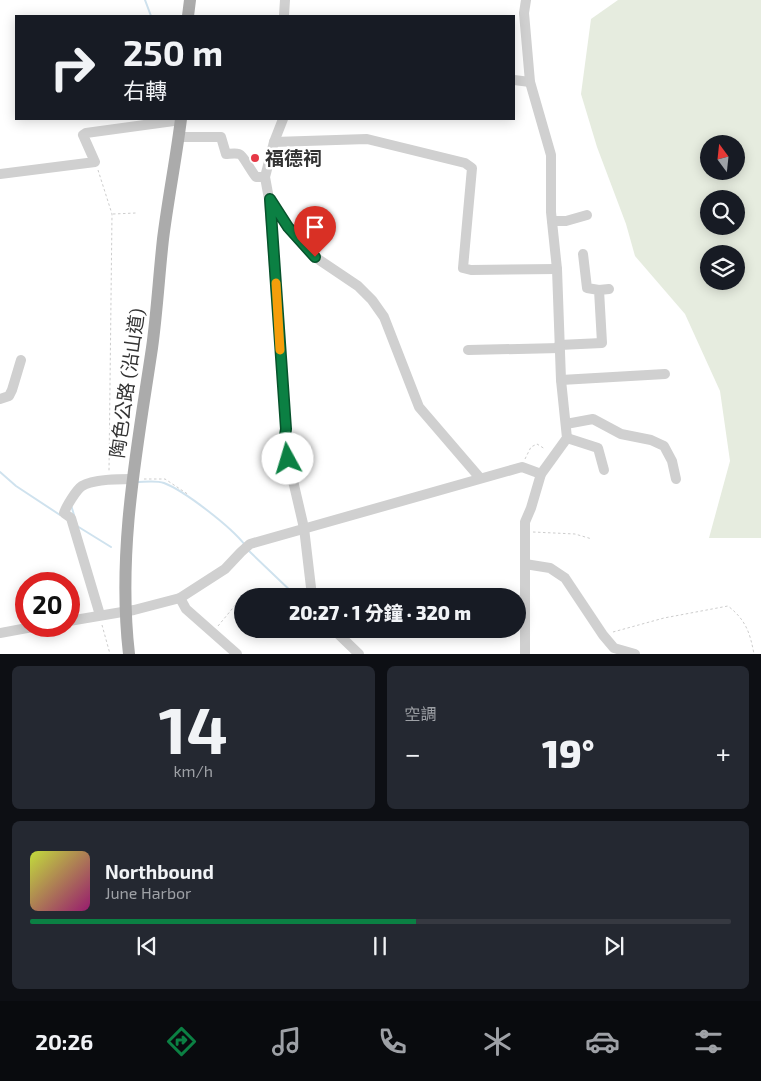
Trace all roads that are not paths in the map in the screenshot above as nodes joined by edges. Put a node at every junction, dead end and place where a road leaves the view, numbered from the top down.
1 (190, 0) edge
2 (284, 0) edge
3 (526, 0) edge
4 (188, 15) edge
5 (284, 15) edge
6 (515, 80) edge
7 (530, 82) junction
8 (174, 120) edge
9 (181, 120) edge
10 (283, 120) edge
11 (178, 137) junction
12 (274, 142) junction
13 (0, 174) edge
14 (265, 177) junction
15 (270, 199) junction
16 (587, 215) dead end
17 (552, 221) junction
18 (583, 254) dead end
19 (557, 269) junction
20 (560, 347) junction
21 (468, 350) dead end
22 (21, 360) dead end
23 (665, 374) dead end
24 (561, 380) junction
25 (0, 399) edge
26 (566, 424) junction
27 (567, 438) junction
28 (604, 470) dead end
29 (541, 474) junction
30 (480, 478) junction
31 (676, 479) dead end
32 (132, 485) junction
33 (304, 528) junction
34 (525, 564) junction
35 (311, 588) edge
36 (180, 598) junction
37 (125, 612) junction
38 (100, 615) junction
39 (80, 619) edge
40 (15, 630) edge
41 (0, 632) edge
42 (342, 638) edge
43 (129, 654) edge
44 (237, 654) edge
45 (359, 654) edge
46 (524, 654) edge
47 (635, 654) edge

1 - 4 main road
2 - 5 street
3 - 7 street
6 - 7 street
7 - 17 street
8 - 13 street
9 - 11 main road, 陶色公路 (沿山道)
10 - 12 street
11 - 14 street
11 - 32 main road, 陶色公路 (沿山道)
12 - 14 street
12 - 19 street
14 - 15 street
15 - 30 street
15 - 33 street
16 - 17 street
17 - 19 street
18 - 20 street
19 - 20 street
20 - 21 street
20 - 24 street
22 - 25 street
23 - 24 street
24 - 26 street
26 - 27 street
26 - 31 street
27 - 28 street
27 - 29 street
29 - 30 street
29 - 34 street
30 - 33 street
32 - 37 main road, 陶色公路 (沿山道)
32 - 38 street
33 - 35 street
33 - 36 street
34 - 46 street
34 - 47 street
36 - 37 street
36 - 44 street
37 - 38 street
37 - 43 main road, 陶色公路 (沿山道)
38 - 39 street
40 - 41 street
42 - 45 street

